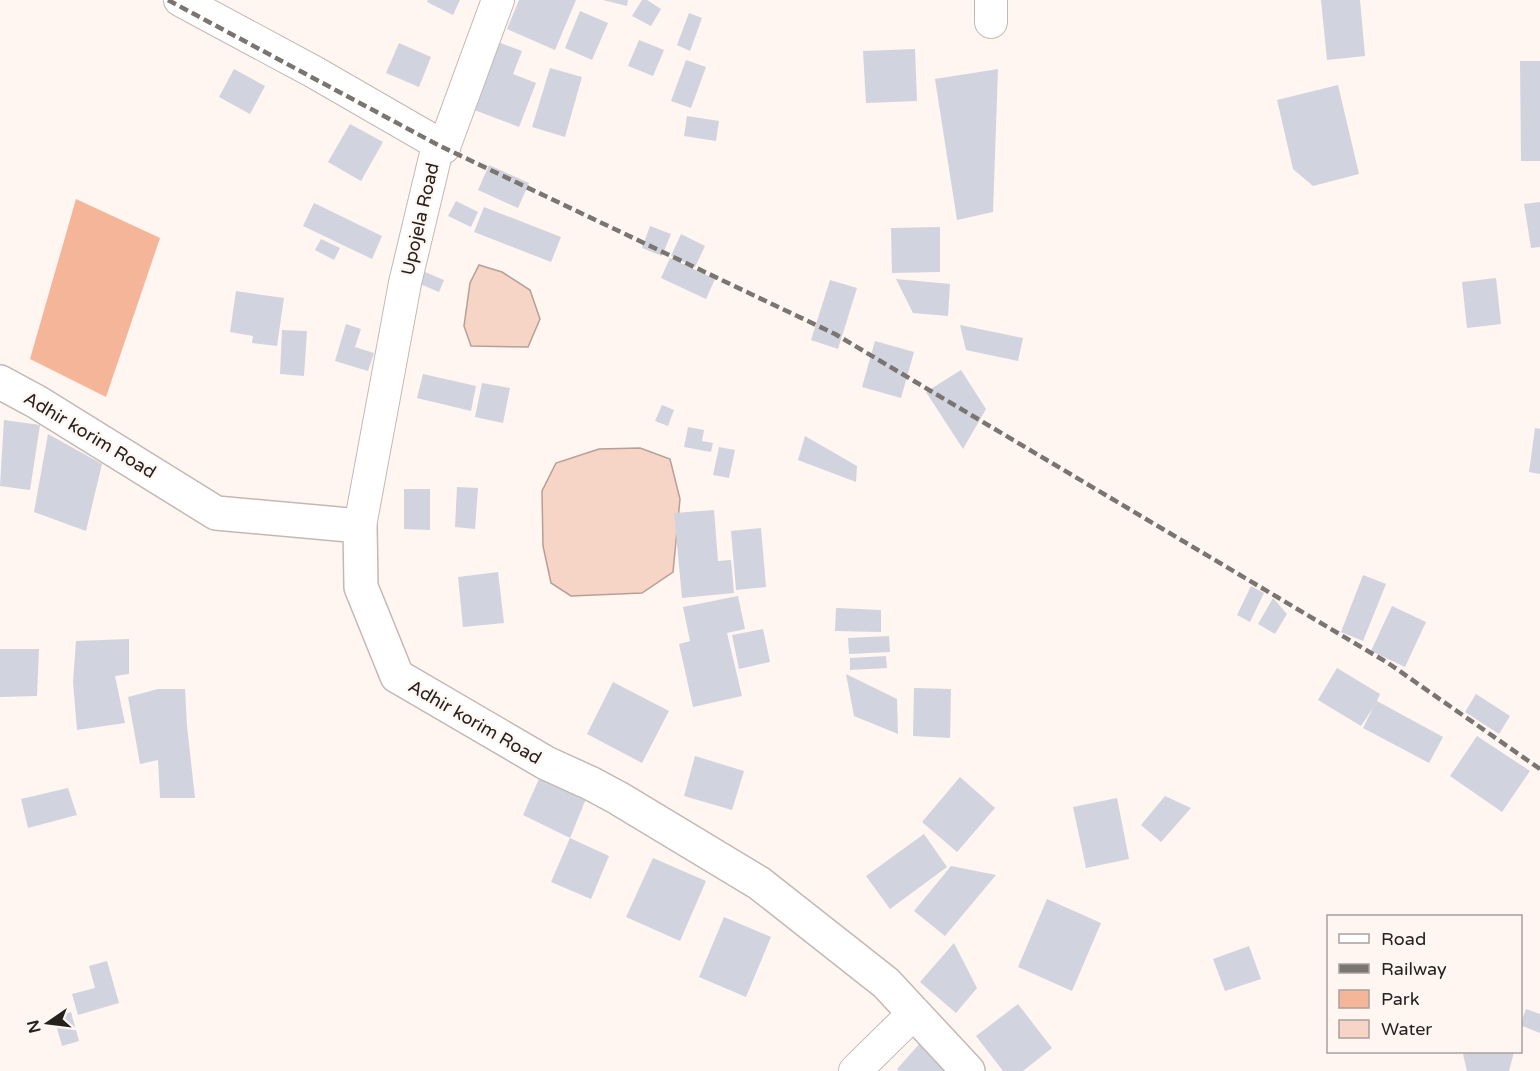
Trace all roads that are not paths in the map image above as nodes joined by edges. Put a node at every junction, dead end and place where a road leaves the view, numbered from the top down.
1 (180, 0) edge
2 (498, 0) edge
3 (444, 147) junction
4 (0, 382) edge
5 (360, 526) junction
6 (914, 1013) junction
7 (855, 1071) edge
8 (968, 1071) edge

1 - 3 street, Upojela Road
2 - 3 street
3 - 5 street, Upojela Road
4 - 5 main road, Adhir korim Road
5 - 6 main road, Adhir korim Road
6 - 7 street
6 - 8 main road, Adhir korim Road

